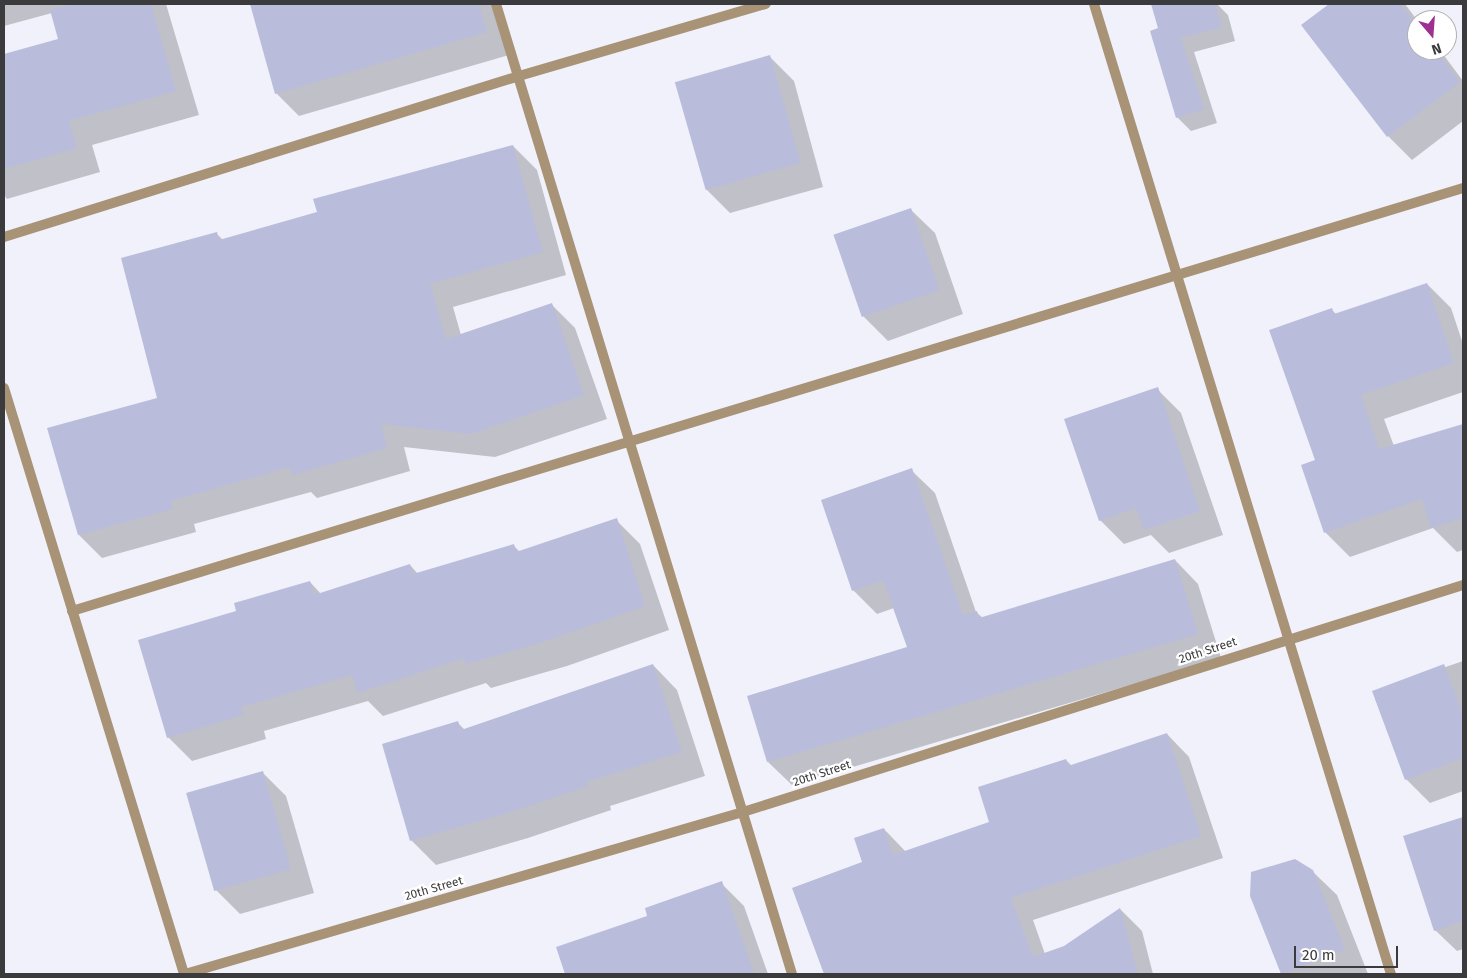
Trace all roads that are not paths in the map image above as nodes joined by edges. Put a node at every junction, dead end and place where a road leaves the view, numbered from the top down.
1 (496, 4) edge
2 (766, 4) edge
3 (1094, 4) edge
4 (519, 76) junction
5 (1463, 188) edge
6 (4, 237) edge
7 (1178, 275) junction
8 (4, 388) edge
9 (630, 441) junction
10 (1463, 585) edge
11 (72, 611) junction
12 (1288, 638) junction
13 (742, 812) junction
14 (184, 974) edge
15 (792, 974) edge
16 (1391, 974) edge

1 - 4 street
2 - 4 street
3 - 7 street
4 - 6 street
4 - 9 street
5 - 7 street
7 - 9 street
7 - 12 street
8 - 11 street
9 - 11 street
9 - 13 street
10 - 12 street, 20th Street
11 - 14 street
12 - 13 street, 20th Street
12 - 16 street
13 - 14 street, 20th Street
13 - 15 street

